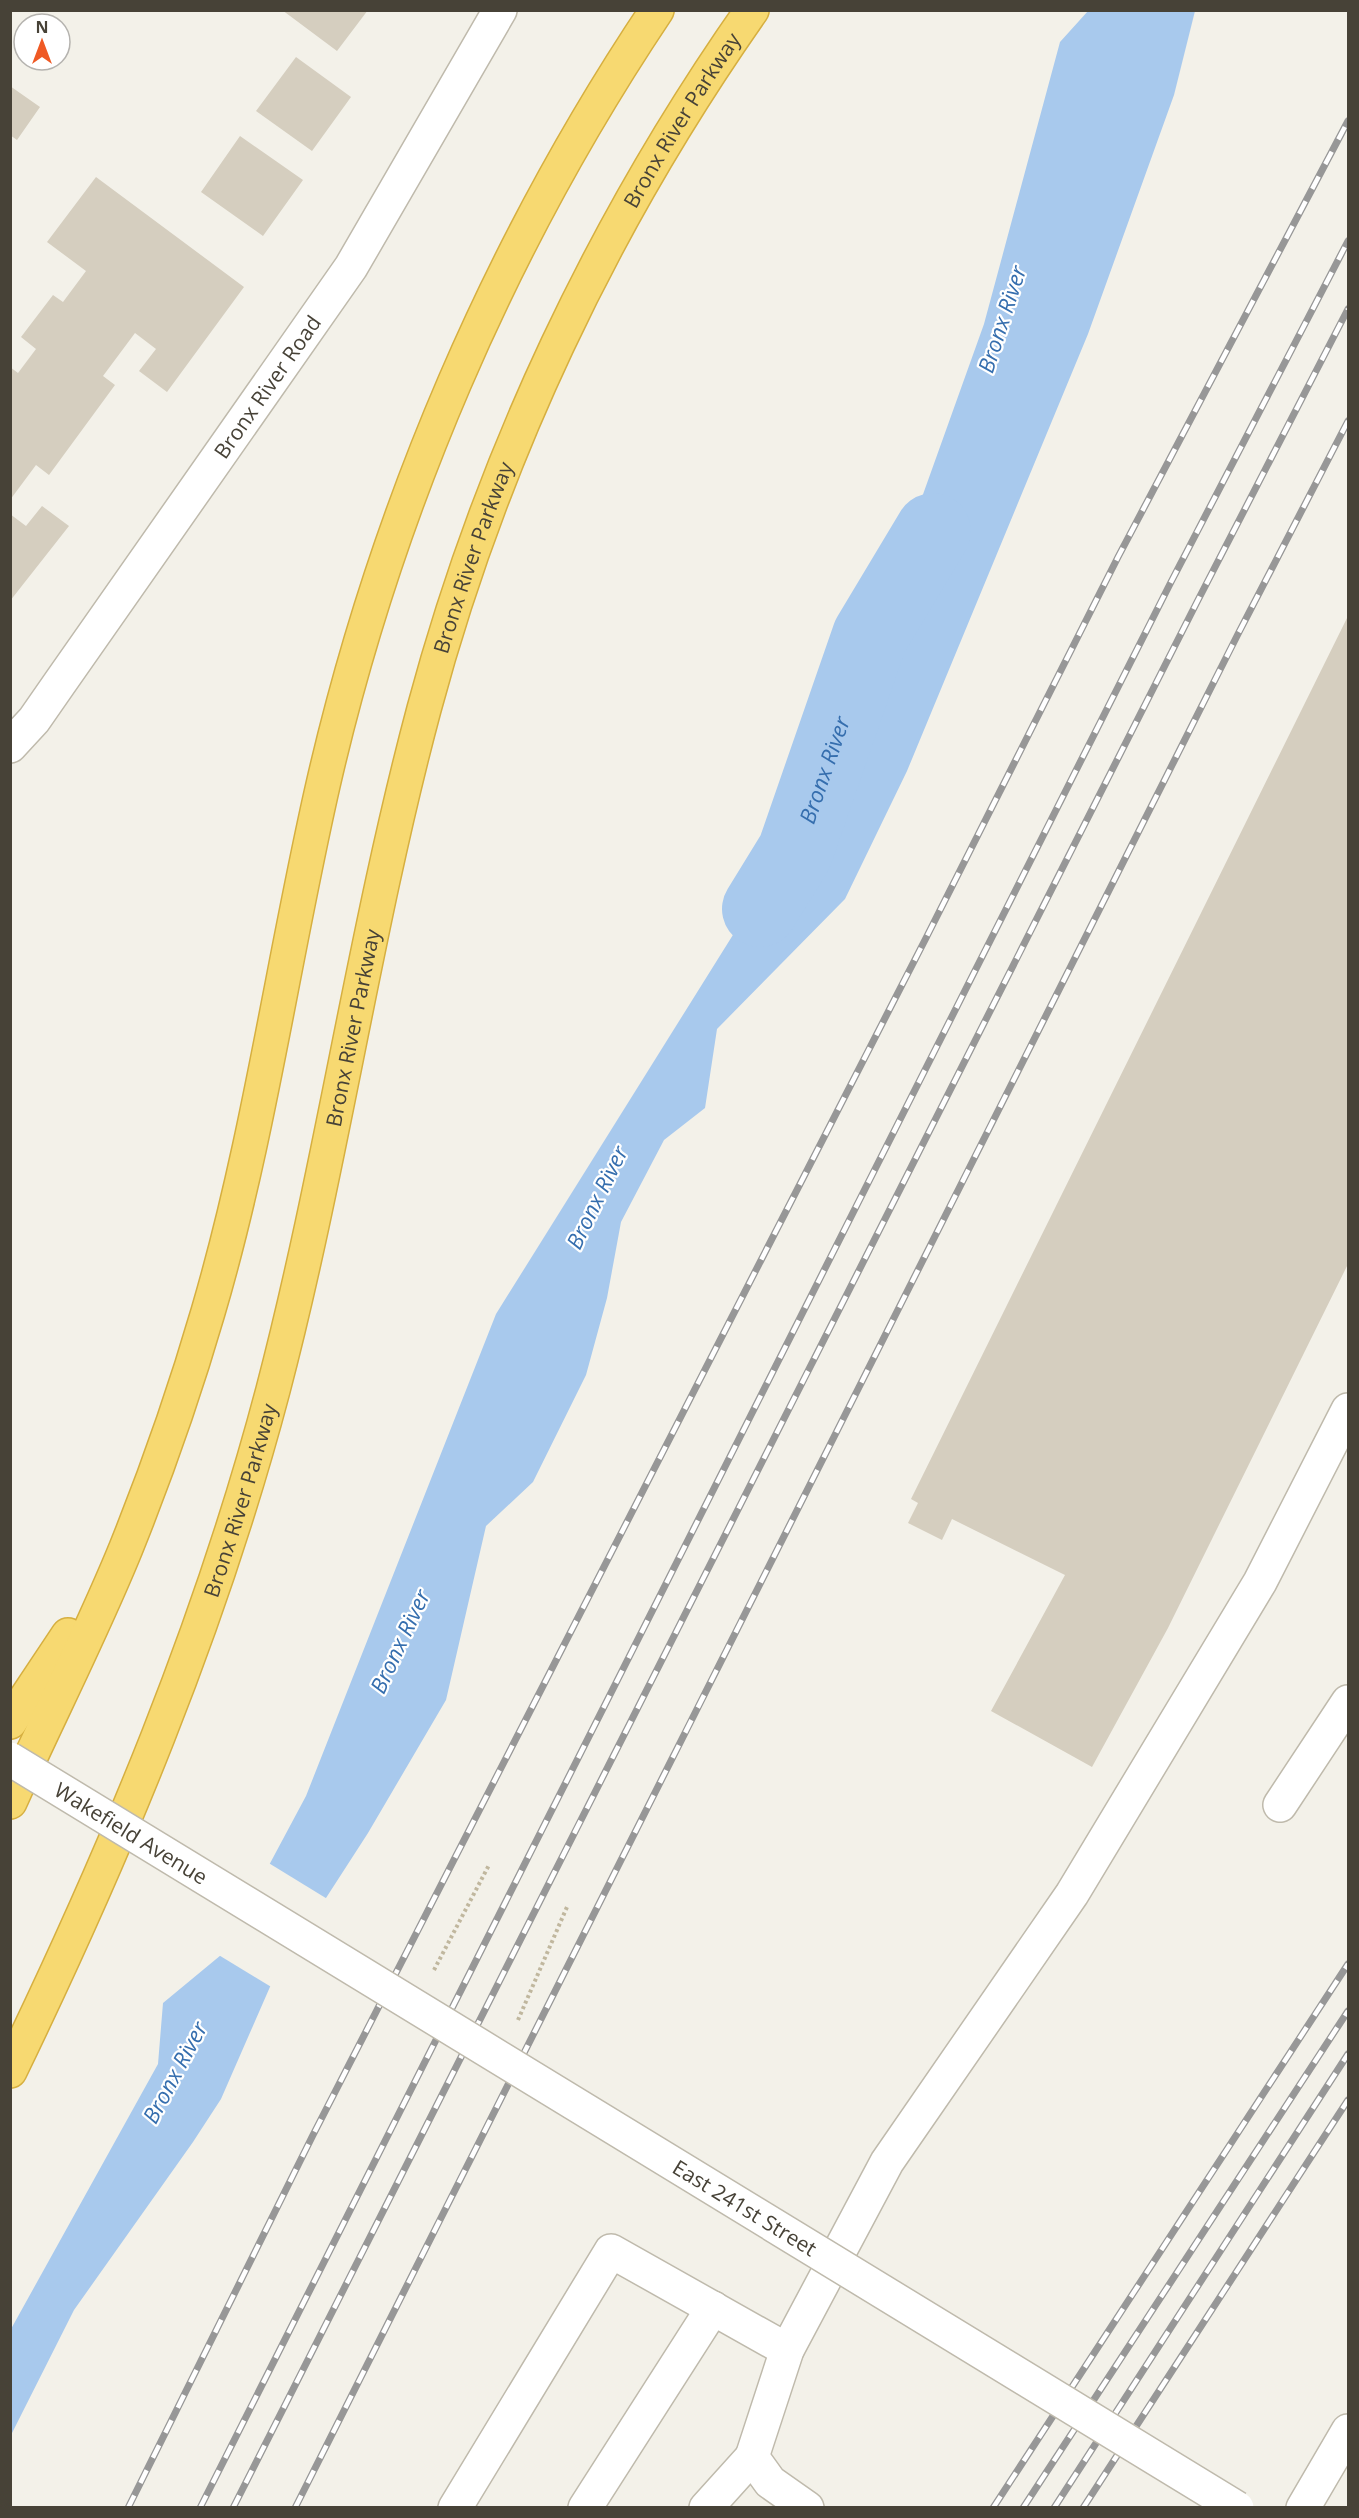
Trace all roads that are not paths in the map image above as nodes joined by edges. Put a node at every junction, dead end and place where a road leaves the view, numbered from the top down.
1 (500, 10) edge
2 (657, 10) edge
3 (752, 10) edge
4 (22, 713) edge
5 (10, 746) edge
6 (1348, 1410) edge
7 (126, 1548) junction
8 (1348, 1702) edge
9 (10, 1722) edge
10 (10, 1759) edge
11 (10, 1802) edge
12 (1280, 1805) dead end
13 (254, 1908) joint
14 (10, 2071) edge
15 (713, 2308) junction
16 (787, 2350) junction
17 (1348, 2431) edge
18 (752, 2457) junction
19 (1339, 2468) edge
20 (455, 2508) edge
21 (585, 2508) edge
22 (706, 2508) edge
23 (807, 2508) edge
24 (1237, 2508) edge
25 (1303, 2508) edge

1 - 4 street, Bronx River Road
2 - 7 highway
3 - 14 highway, Bronx River Parkway
4 - 5 street, Bronx River Road
6 - 16 street
7 - 9 highway
7 - 11 highway
8 - 12 street
10 - 13 street, Wakefield Avenue, bridge
13 - 24 street, East 241st Street, bridge
15 - 16 street
15 - 20 street
15 - 21 street
16 - 18 street
17 - 19 street
18 - 22 street
18 - 23 street
19 - 25 street

